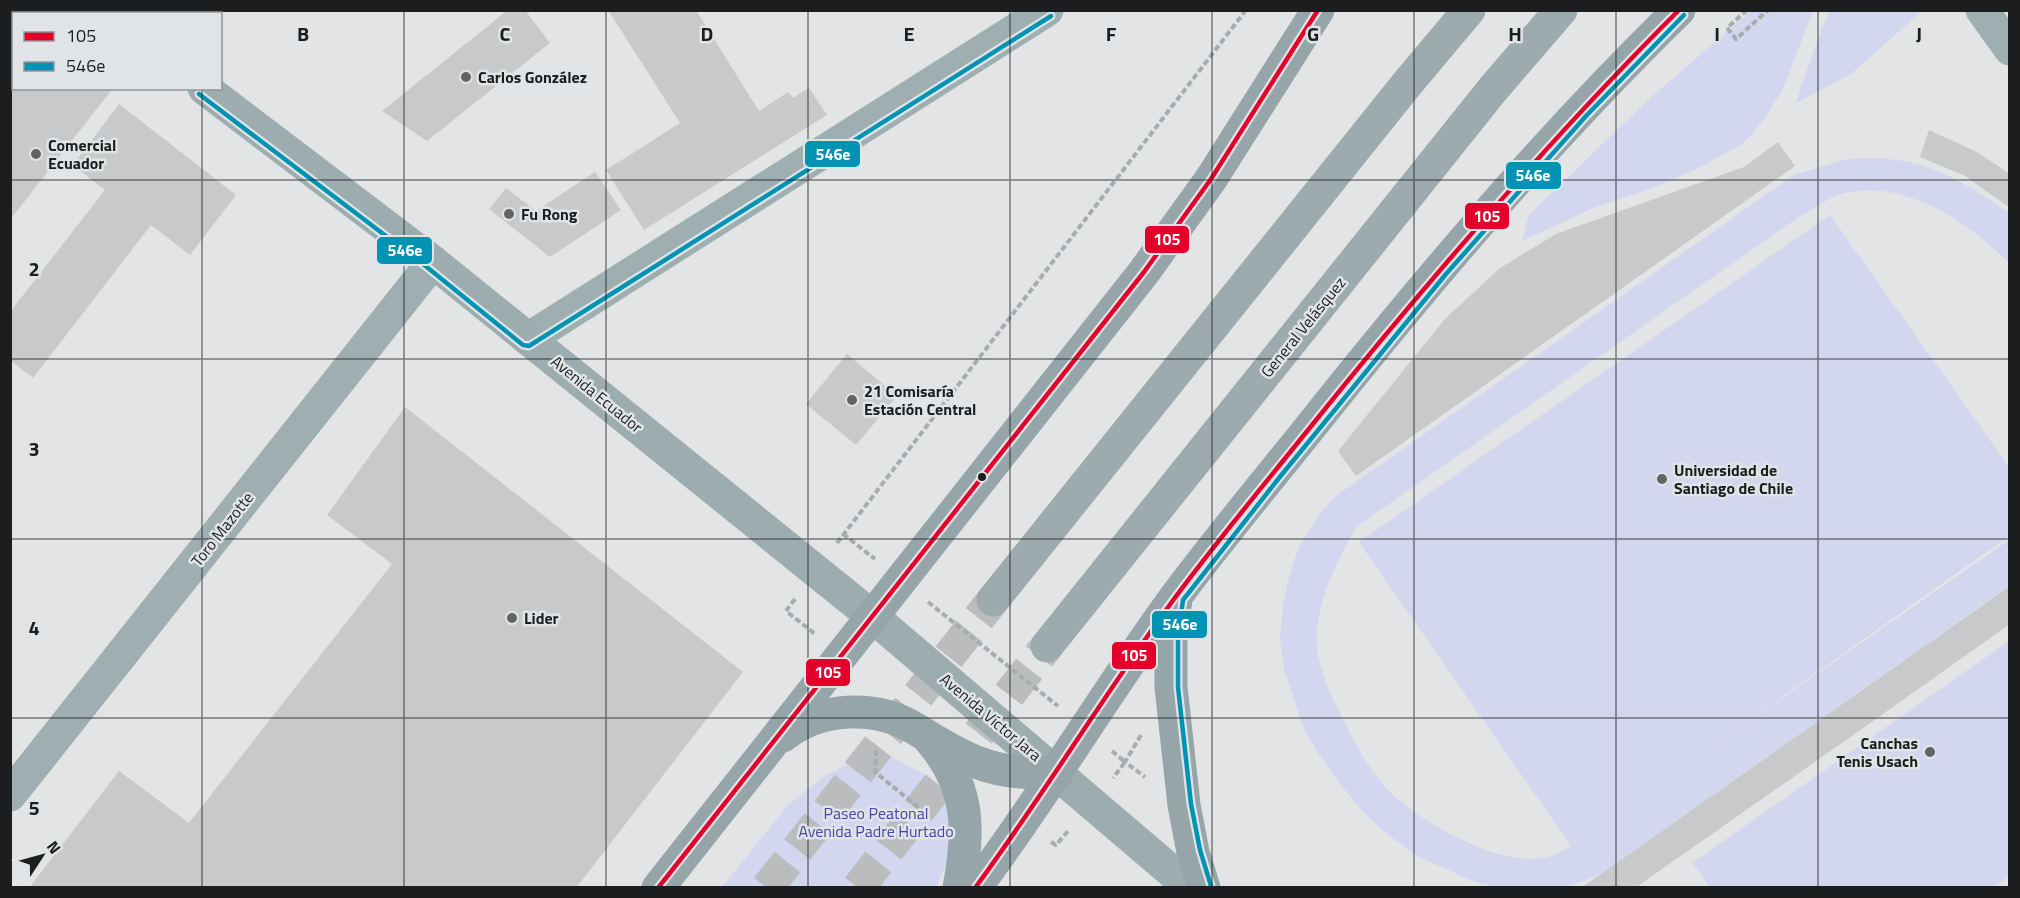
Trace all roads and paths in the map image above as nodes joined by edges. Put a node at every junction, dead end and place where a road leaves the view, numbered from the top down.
1 (1047, 10) edge
2 (1246, 10) edge
3 (1318, 10) edge
4 (1468, 10) edge
5 (1561, 10) edge
6 (1679, 10) edge
7 (1747, 10) edge
8 (1768, 10) edge
9 (1982, 10) edge
10 (2010, 50) edge
11 (207, 90) edge
12 (433, 262) junction
13 (528, 339) junction
14 (843, 534) dead end
15 (1176, 597) junction
16 (993, 600) tunnel mouth
17 (873, 617) junction
18 (1047, 646) tunnel mouth
19 (928, 738) junction
20 (770, 746) junction
21 (1057, 773) junction
22 (10, 795) edge
23 (658, 888) edge
24 (959, 888) edge
25 (975, 888) edge
26 (1191, 888) edge
27 (1204, 888) edge

1 - 13 street
2 - 14 path
3 - 17 main road
4 - 16 highway
5 - 18 highway, General Velásquez
6 - 15 main road
7 - 8 path
9 - 10 street
11 - 12 main road, Avenida Ecuador
12 - 13 main road, Avenida Ecuador
12 - 22 street, Toro Mazotte
13 - 17 main road, Avenida Ecuador
15 - 21 main road
15 - 27 main road
17 - 20 main road
17 - 21 main road, Avenida Víctor Jara
19 - 20 main road
19 - 21 main road
19 - 24 main road
20 - 23 main road
21 - 25 main road
21 - 26 main road, Avenida Víctor Jara

